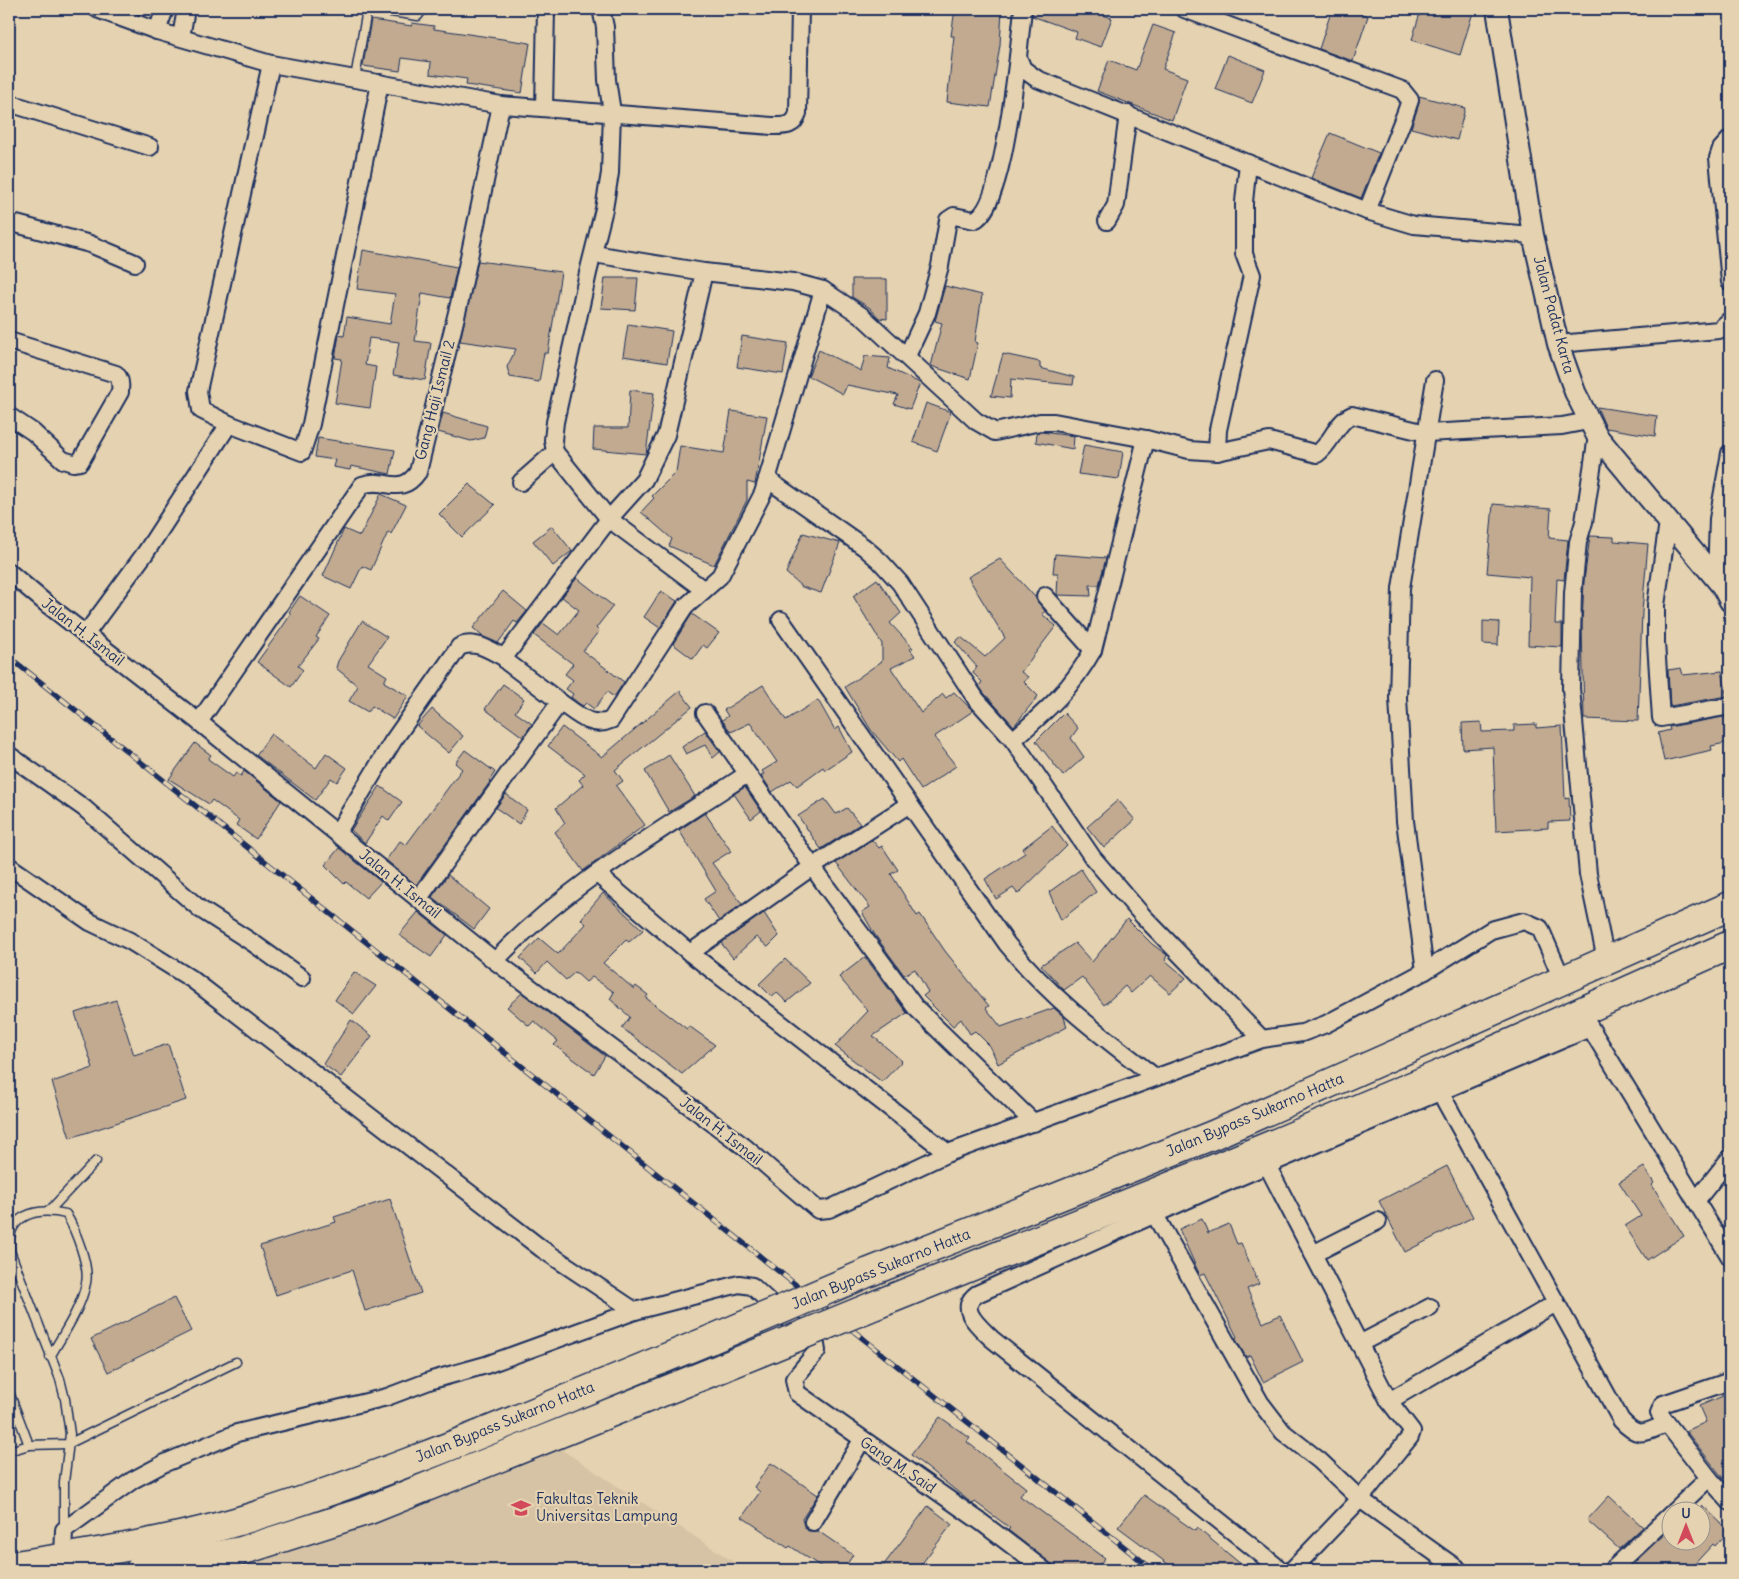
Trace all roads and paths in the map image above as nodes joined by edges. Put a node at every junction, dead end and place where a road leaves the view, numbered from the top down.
1 (96, 9) edge
2 (165, 9) edge
3 (186, 9) edge
4 (423, 9) edge
5 (546, 9) edge
6 (601, 9) edge
7 (800, 9) edge
8 (1023, 9) edge
9 (1184, 9) edge
10 (1497, 9) edge
11 (157, 31) junction
12 (181, 37) junction
13 (1018, 57) junction
14 (271, 64) junction
15 (355, 78) junction
16 (380, 83) junction
17 (9, 103) edge
18 (501, 105) junction
19 (544, 108) junction
20 (612, 112) junction
21 (1128, 114) junction
22 (1730, 139) edge
23 (150, 147) dead end
24 (1248, 163) junction
25 (1367, 211) junction
26 (1107, 221) dead end
27 (9, 222) edge
28 (1533, 235) junction
29 (594, 254) junction
30 (135, 263) dead end
31 (704, 272) junction
32 (1730, 282) edge
33 (823, 290) junction
34 (1730, 320) edge
35 (9, 341) edge
36 (1558, 344) junction
37 (907, 356) junction
38 (1436, 380) dead end
39 (9, 416) edge
40 (229, 424) junction
41 (1593, 428) junction
42 (1426, 433) junction
43 (1146, 439) junction
44 (555, 452) junction
45 (1217, 452) junction
46 (1730, 453) edge
47 (767, 479) junction
48 (521, 482) dead end
49 (614, 515) junction
50 (1724, 520) edge
51 (1668, 522) junction
52 (9, 572) edge
53 (1716, 579) junction
54 (704, 590) junction
55 (1045, 596) dead end
56 (1730, 601) edge
57 (781, 620) dead end
58 (85, 635) junction
59 (1093, 650) junction
60 (506, 658) junction
61 (560, 702) junction
62 (1730, 706) edge
63 (705, 713) dead end
64 (198, 722) junction
65 (1013, 740) junction
66 (9, 755) edge
67 (747, 774) junction
68 (908, 806) junction
69 (337, 833) junction
70 (9, 866) edge
71 (812, 867) junction
72 (597, 874) junction
73 (419, 898) junction
74 (1730, 906) edge
75 (1730, 944) edge
76 (690, 953) junction
77 (1606, 960) junction
78 (496, 961) junction
79 (1425, 971) junction
80 (302, 978) dead end
81 (1562, 979) junction
82 (1586, 1019) junction
83 (1262, 1040) junction
84 (1155, 1077) junction
85 (1440, 1092) junction
86 (1034, 1123) junction
87 (948, 1153) junction
88 (1730, 1158) edge
89 (96, 1161) dead end
90 (1267, 1165) junction
91 (1696, 1201) junction
92 (50, 1210) junction
93 (1155, 1215) junction
94 (1378, 1221) dead end
95 (1313, 1254) junction
96 (1730, 1257) edge
97 (1556, 1303) junction
98 (1430, 1307) dead end
99 (635, 1311) junction
100 (1359, 1344) junction
101 (50, 1357) junction
102 (236, 1362) dead end
103 (1730, 1381) edge
104 (9, 1392) edge
105 (1389, 1401) junction
106 (1666, 1424) junction
107 (862, 1440) junction
108 (68, 1444) junction
109 (29, 1445) junction
110 (9, 1451) edge
111 (1709, 1478) junction
112 (1360, 1499) junction
113 (1683, 1502) edge
114 (1730, 1502) edge
115 (813, 1522) dead end
116 (1662, 1522) edge
117 (64, 1530) junction
118 (64, 1558) junction
119 (9, 1566) edge
120 (140, 1570) edge
121 (1044, 1570) edge
122 (1281, 1570) edge
123 (1292, 1570) edge
124 (1459, 1570) edge
125 (1612, 1570) edge

1 - 11 street
2 - 11 street
3 - 12 street
4 - 15 lane
5 - 19 street
6 - 20 street
7 - 20 street
8 - 13 street
9 - 25 street
10 - 28 street, Jalan Padat Karta
11 - 12 street
12 - 14 street
13 - 21 street
13 - 37 street
14 - 15 street
14 - 40 street
15 - 16 street
16 - 18 street
16 - 40 street
17 - 23 street
18 - 19 street
18 - 64 street, Gang Haji Ismail 2
19 - 20 street
20 - 29 street
21 - 24 street
21 - 26 street
22 - 32 street
24 - 25 street
24 - 45 street
25 - 28 street
27 - 30 street
28 - 36 street, Jalan Padat Karta
29 - 31 street
29 - 44 street
31 - 33 street
31 - 49 street
33 - 37 street
33 - 47 street
34 - 36 street
35 - 39 street
36 - 41 street, Jalan Padat Karta
37 - 43 street
38 - 42 street
40 - 58 street
41 - 42 street
41 - 51 street, Jalan Padat Karta
41 - 77 street
42 - 45 street
42 - 79 street
43 - 45 street
43 - 59 street
44 - 48 street
44 - 49 street
46 - 50 street
47 - 54 street
47 - 65 street
49 - 54 street
49 - 60 street
50 - 53 street
51 - 53 street, Jalan Padat Karta
51 - 62 street
52 - 58 street, Jalan H. Ismail
53 - 56 street, Jalan Padat Karta
54 - 61 street
55 - 59 street
57 - 68 street
58 - 64 street, Jalan H. Ismail
59 - 65 street
60 - 61 street
60 - 69 street
61 - 73 street
63 - 67 street
64 - 69 street, Jalan H. Ismail
65 - 83 street
66 - 80 street
67 - 71 street
67 - 72 street
68 - 71 street
68 - 84 street
69 - 73 street, Jalan H. Ismail
70 - 99 street
71 - 76 street
71 - 86 street
72 - 76 street
72 - 78 street
73 - 78 street, Jalan H. Ismail
74 - 77 highway, Jalan Bypass Sukarno Hatta
75 - 82 highway, Jalan Bypass Sukarno Hatta
76 - 87 street
77 - 81 highway, Jalan Bypass Sukarno Hatta
78 - 87 street, Jalan H. Ismail
79 - 81 street, Jalan H. Ismail
79 - 83 street, Jalan H. Ismail
81 - 118 highway, Jalan Bypass Sukarno Hatta, bridge
82 - 85 street
82 - 91 street
82 - 120 highway, Jalan Bypass Sukarno Hatta, bridge
83 - 84 street, Jalan H. Ismail
84 - 86 street, Jalan H. Ismail
85 - 90 street
85 - 97 street
86 - 87 street, Jalan H. Ismail
88 - 91 street
89 - 92 lane
90 - 93 street
90 - 95 street
91 - 96 street
92 - 101 lane
92 - 101 lane
93 - 112 street
93 - 122 street
94 - 95 street
95 - 100 street
97 - 105 street
97 - 106 street
98 - 100 street
99 - 107 street, Gang M. Said
99 - 117 street
100 - 105 street
101 - 108 lane
102 - 108 lane
103 - 106 street
104 - 109 lane
105 - 112 street
106 - 111 street
107 - 115 street
107 - 121 street, Gang M. Said
108 - 109 lane
108 - 117 lane
109 - 110 lane
111 - 113 street
111 - 114 street
112 - 123 street
112 - 124 street
116 - 125 street
117 - 118 street
118 - 119 highway, Jalan Bypass Sukarno Hatta

